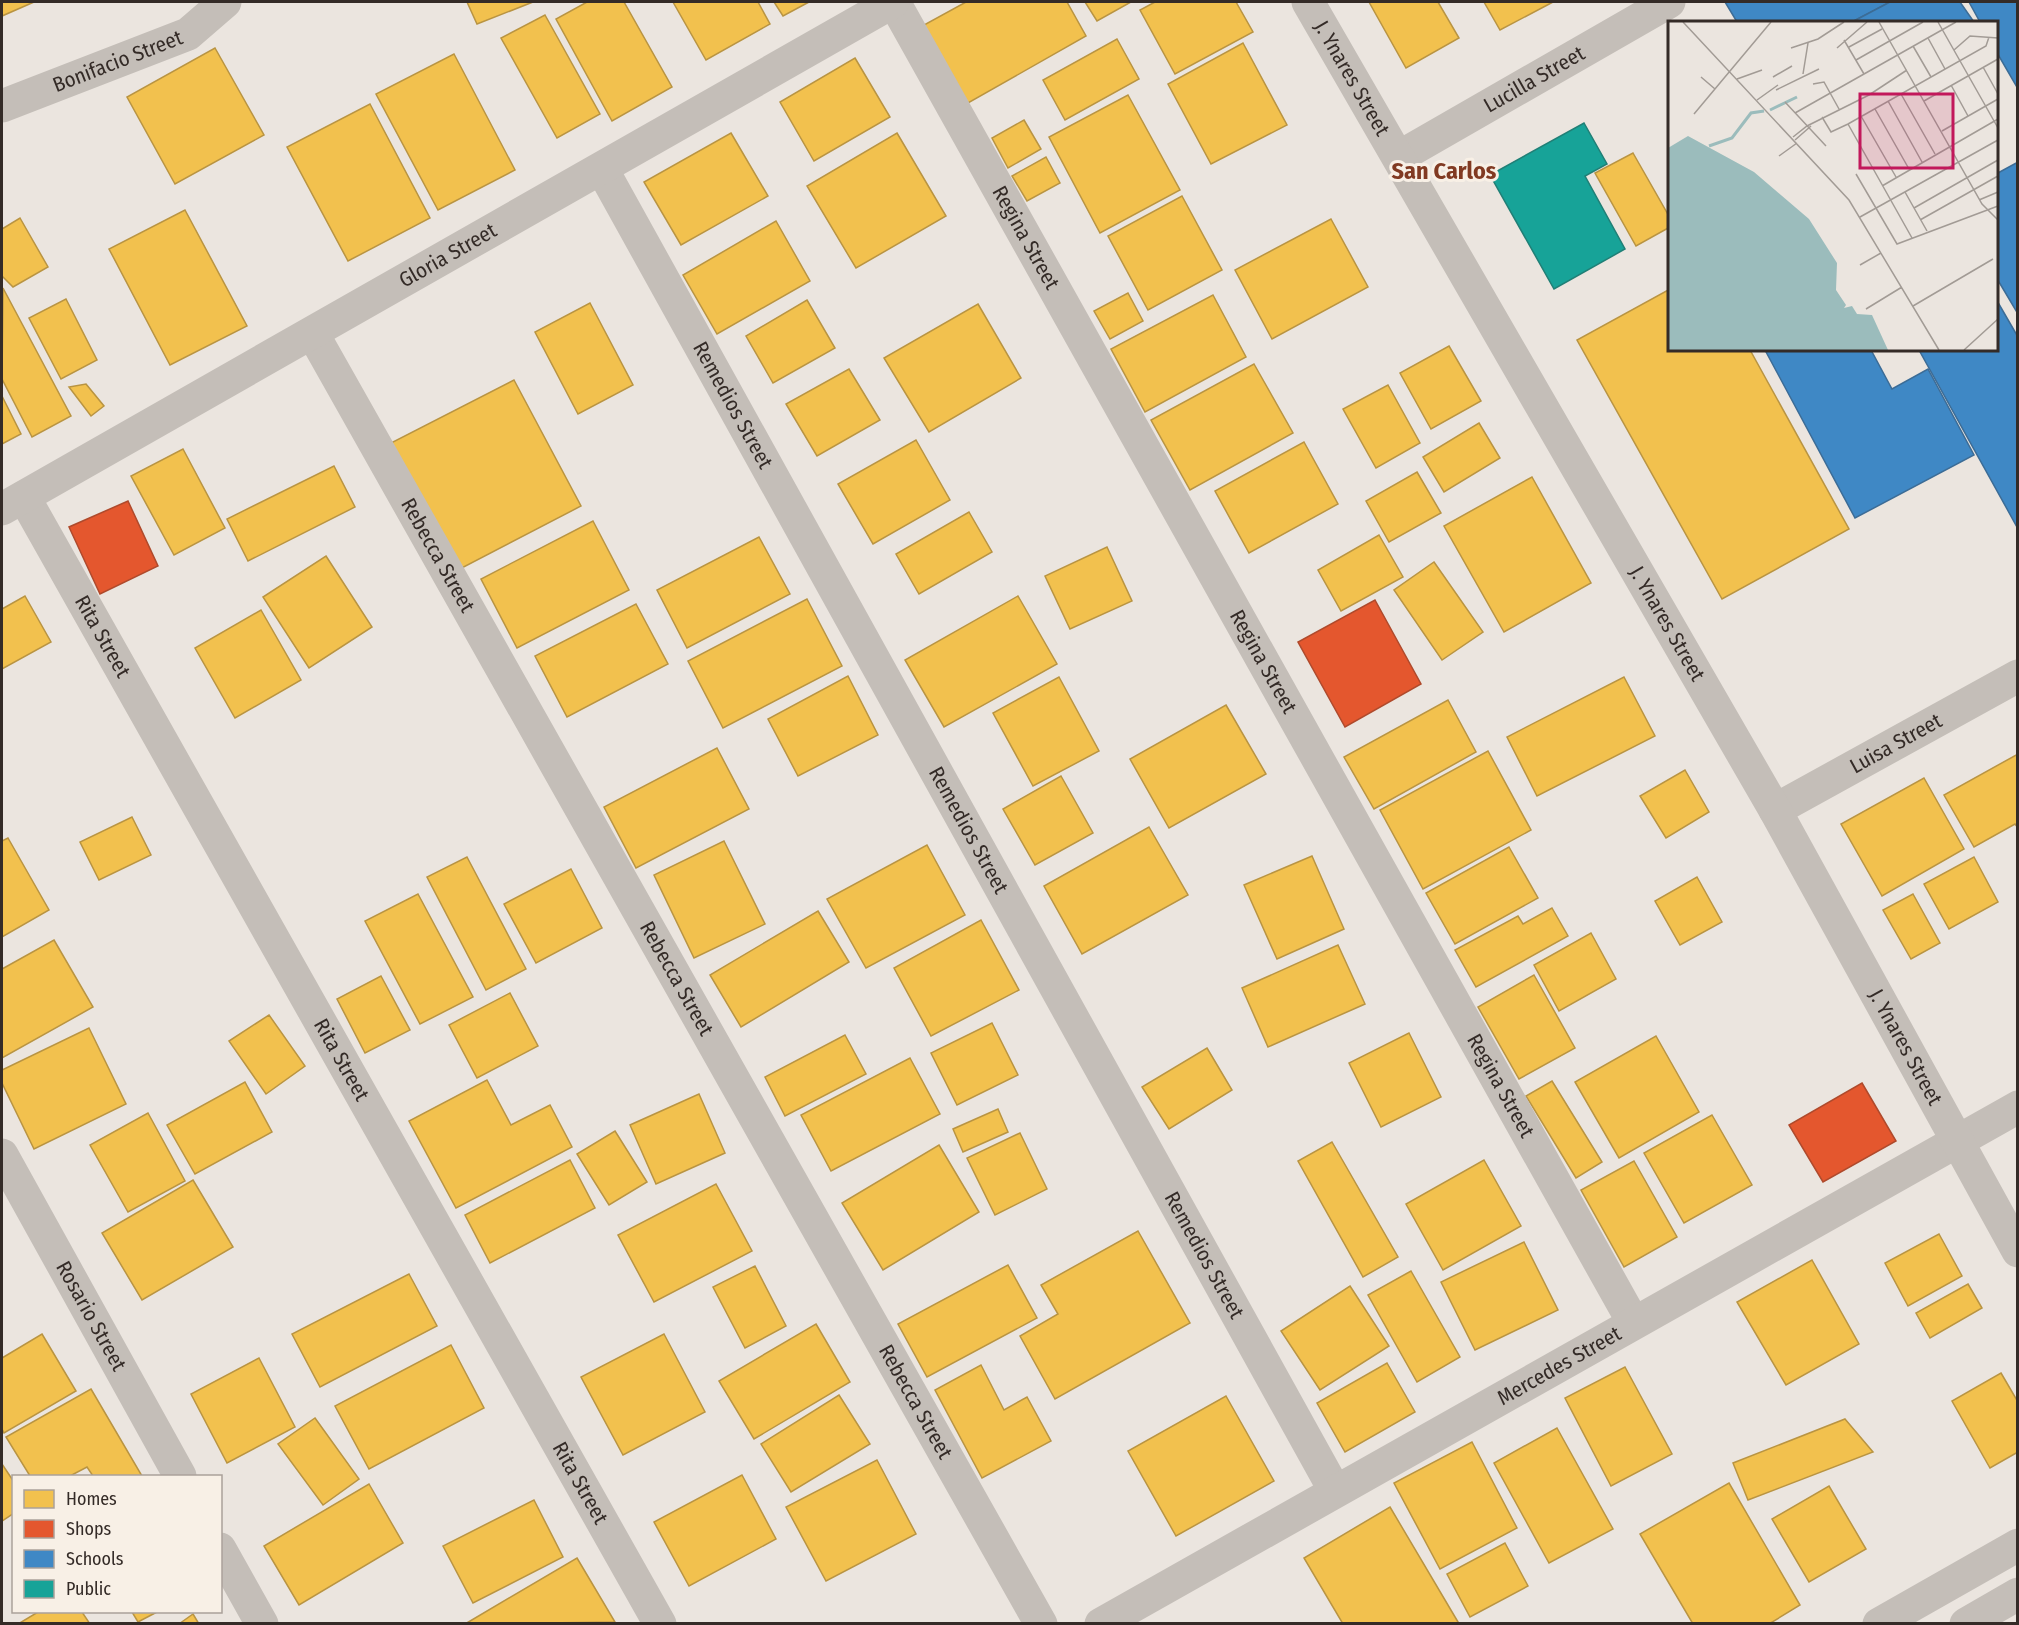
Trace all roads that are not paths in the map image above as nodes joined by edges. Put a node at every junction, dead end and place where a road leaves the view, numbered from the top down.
1 (225, 2) edge
2 (893, 2) edge
3 (1308, 2) edge
4 (1669, 2) edge
5 (2, 106) edge
6 (1399, 156) junction
7 (602, 169) junction
8 (313, 334) junction
9 (13, 503) edge
10 (2018, 676) edge
11 (1775, 810) junction
12 (2018, 1107) edge
13 (1958, 1141) junction
14 (2, 1155) edge
15 (2018, 1251) edge
16 (1633, 1322) junction
17 (179, 1475) edge
18 (1335, 1491) junction
19 (2018, 1545) edge
20 (222, 1553) edge
21 (2018, 1594) edge
22 (262, 1623) edge
23 (660, 1623) edge
24 (1041, 1623) edge
25 (1101, 1623) edge
26 (1879, 1623) edge
27 (1966, 1623) edge

1 - 5 street, Bonifacio Street
2 - 7 street, Gloria Street
2 - 16 street, Regina Street
3 - 6 street, J. Ynares Street
4 - 6 street, Lucilla Street
6 - 11 street, J. Ynares Street
7 - 8 street, Gloria Street
7 - 18 street, Remedios Street
8 - 9 street, Gloria Street
8 - 24 street, Rebecca Street
9 - 23 street, Rita Street
10 - 11 street, Luisa Street
11 - 13 street, J. Ynares Street
12 - 13 street, Mercedes Street
13 - 15 street, J. Ynares Street
13 - 16 street, Mercedes Street
14 - 17 street, Rosario Street
16 - 18 street, Mercedes Street
18 - 25 street, Mercedes Street
19 - 26 street
20 - 22 street
21 - 27 street

